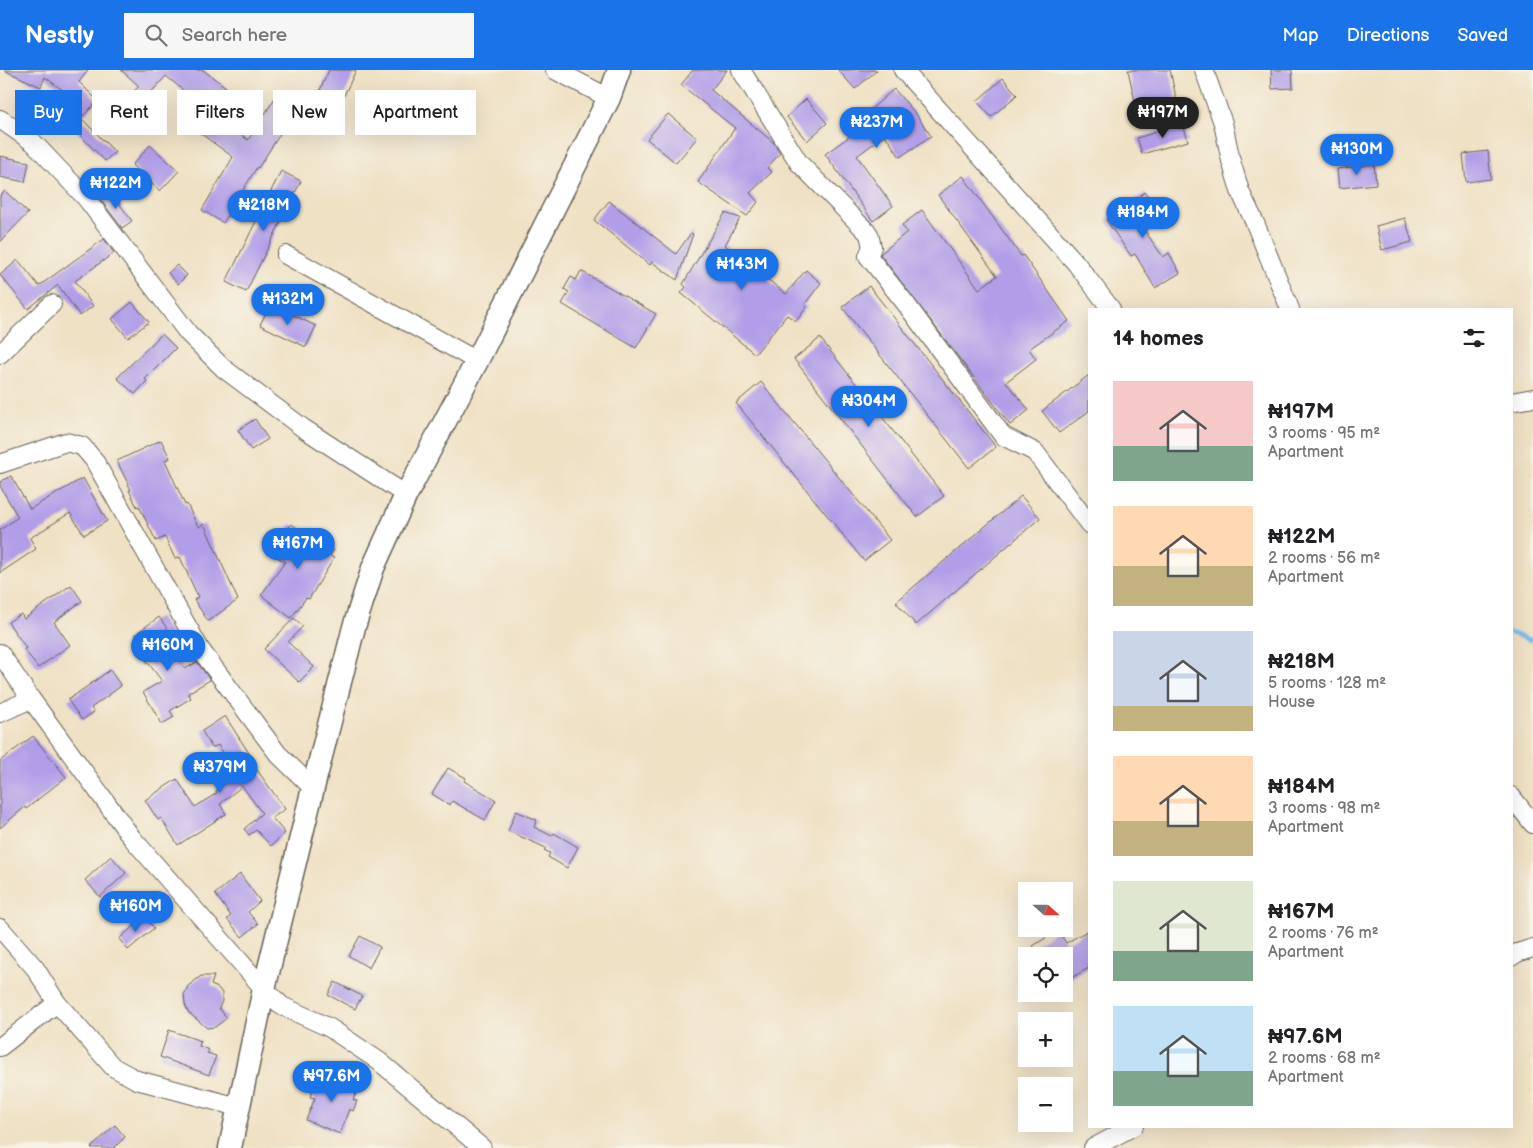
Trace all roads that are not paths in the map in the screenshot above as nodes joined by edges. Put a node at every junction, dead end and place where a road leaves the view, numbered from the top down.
1 (555, 70) edge
2 (619, 70) edge
3 (741, 70) edge
4 (903, 70) edge
5 (1204, 70) edge
6 (609, 98) junction
7 (0, 119) edge
8 (286, 255) dead end
9 (52, 304) dead end
10 (1110, 308) edge
11 (1290, 308) edge
12 (0, 354) edge
13 (477, 361) junction
14 (1533, 398) edge
15 (1513, 402) edge
16 (0, 464) edge
17 (406, 494) junction
18 (1088, 523) edge
19 (0, 653) edge
20 (31, 699) junction
21 (0, 713) edge
22 (313, 788) junction
23 (1513, 799) edge
24 (1533, 824) edge
25 (0, 928) edge
26 (1533, 948) edge
27 (1513, 957) edge
28 (264, 989) junction
29 (57, 1003) junction
30 (0, 1048) edge
31 (238, 1107) junction
32 (1130, 1128) edge
33 (230, 1148) edge
34 (482, 1148) edge
35 (1093, 1148) edge

1 - 6 street
2 - 6 main road
3 - 18 street
4 - 10 street
5 - 11 street
6 - 13 main road
7 - 17 street
8 - 13 street
9 - 12 street
13 - 17 main road
14 - 15 street
16 - 22 street
17 - 22 main road
19 - 20 street
20 - 21 street
20 - 28 street
22 - 28 main road
23 - 24 street
25 - 29 street
26 - 27 street
28 - 31 main road
28 - 34 street
29 - 30 street
29 - 31 street
31 - 33 main road
32 - 35 street

